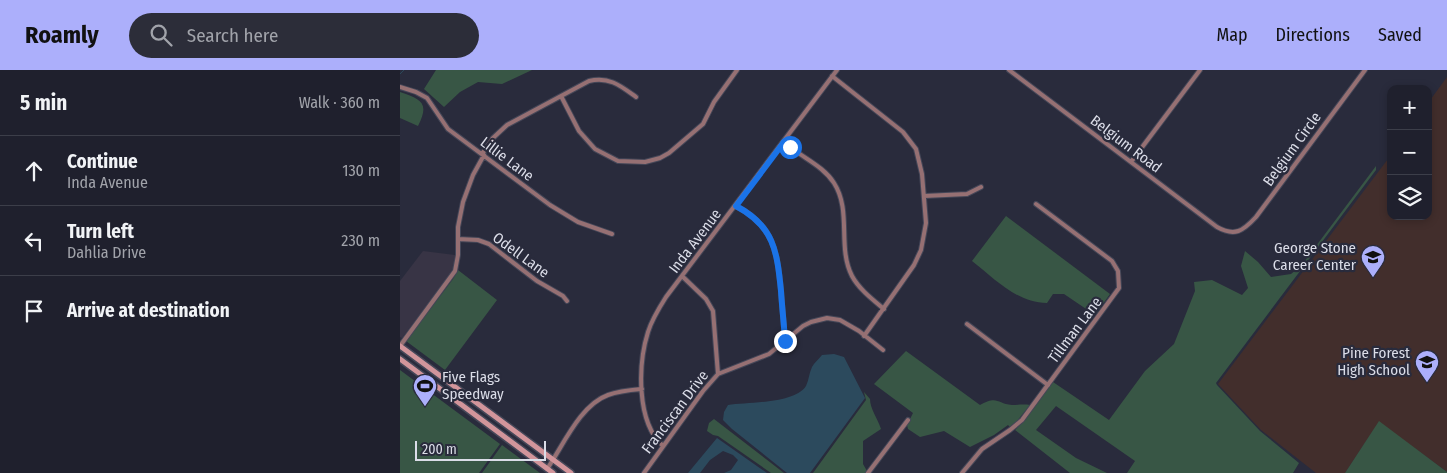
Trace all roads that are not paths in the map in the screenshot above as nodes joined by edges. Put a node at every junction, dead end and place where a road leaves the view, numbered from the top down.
1 (737, 70) edge
2 (836, 70) edge
3 (1009, 70) edge
4 (1200, 70) edge
5 (1365, 70) edge
6 (832, 76) junction
7 (400, 87) edge
8 (561, 96) junction
9 (636, 97) dead end
10 (784, 142) junction
11 (483, 155) junction
12 (1131, 162) junction
13 (981, 187) dead end
14 (924, 196) junction
15 (1036, 204) dead end
16 (736, 206) junction
17 (1232, 233) joint
18 (612, 234) dead end
19 (458, 239) junction
20 (682, 276) junction
21 (566, 301) dead end
22 (884, 309) junction
23 (966, 324) dead end
24 (864, 336) junction
25 (785, 341) junction
26 (400, 346) edge
27 (883, 350) dead end
28 (400, 359) edge
29 (718, 374) junction
30 (1048, 385) junction
31 (458, 389) junction
32 (642, 389) junction
33 (452, 398) junction
34 (908, 420) dead end
35 (533, 445) junction
36 (663, 446) junction
37 (527, 454) junction
38 (553, 460) junction
39 (547, 469) junction
40 (553, 473) edge
41 (571, 473) edge
42 (644, 473) edge
43 (868, 473) edge
44 (962, 473) edge

1 - 8 street
2 - 6 street, Inda Avenue
3 - 12 street, Belgium Road
4 - 12 street
5 - 17 street, Belgium Circle
6 - 10 street, Inda Avenue
6 - 14 street
7 - 11 street, Lillie Lane
8 - 9 street
8 - 11 street
10 - 16 street, Inda Avenue
10 - 22 street
11 - 18 street, Lillie Lane
11 - 19 street
12 - 17 street, Belgium Road
13 - 14 street
14 - 22 street
15 - 30 street, Tillman Lane
16 - 20 street, Inda Avenue
16 - 25 street
19 - 21 street, Odell Lane
19 - 26 street
20 - 29 street
20 - 32 street, Inda Avenue
22 - 24 street
23 - 30 street
24 - 25 street, Franciscan Drive
24 - 27 street, Franciscan Drive
25 - 29 street, Franciscan Drive
26 - 31 main road
28 - 33 main road
29 - 36 street, Franciscan Drive
30 - 44 street, Tillman Lane
31 - 33 main road
31 - 35 main road
32 - 36 street, Inda Avenue
32 - 38 street
33 - 37 main road
34 - 43 street
35 - 37 main road
35 - 38 main road
36 - 42 street, Franciscan Drive
37 - 39 main road
38 - 39 street
38 - 41 main road
39 - 40 main road

